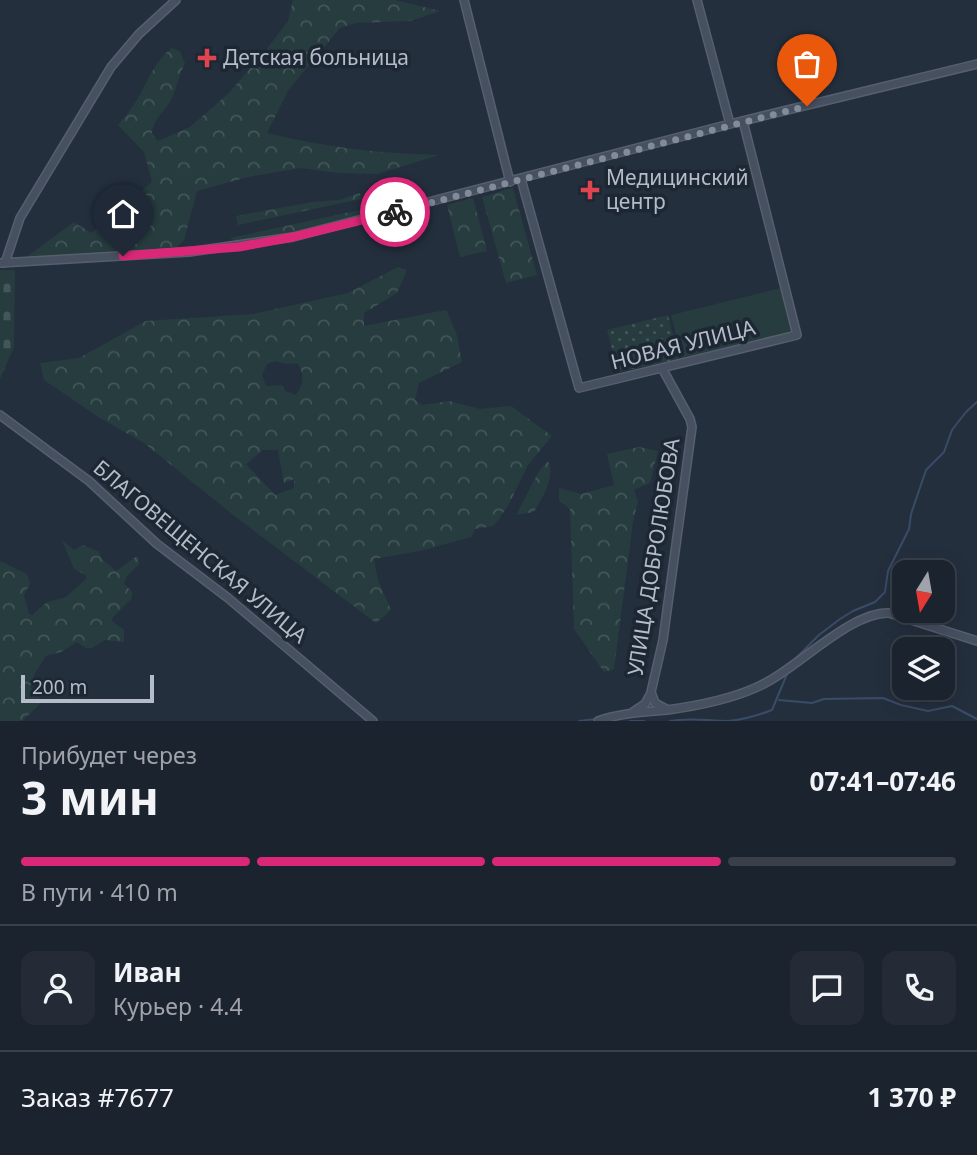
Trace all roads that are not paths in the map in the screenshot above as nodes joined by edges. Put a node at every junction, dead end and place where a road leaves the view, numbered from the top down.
1 (176, 0) edge
2 (464, 0) edge
3 (697, 0) edge
4 (977, 64) edge
5 (743, 121) junction
6 (730, 124) junction
7 (521, 179) junction
8 (510, 182) junction
9 (3, 263) edge
10 (662, 368) junction
11 (0, 415) edge
12 (977, 641) edge
13 (651, 692) junction
14 (667, 709) junction
15 (631, 713) junction
16 (373, 721) edge
17 (598, 721) edge

1 - 9 main road
2 - 8 main road
3 - 6 main road
4 - 5 main road
5 - 6 main road
5 - 10 main road, НОВАЯ УЛИЦА
6 - 7 main road
7 - 8 main road
7 - 10 main road, НОВАЯ УЛИЦА
8 - 9 main road
10 - 13 main road, УЛИЦА ДОБРОЛЮБОВА
11 - 16 main road, БЛАГОВЕЩЕНСКАЯ УЛИЦА
12 - 14 main road
13 - 14 main road, УЛИЦА ДОБРОЛЮБОВА
13 - 15 main road
14 - 15 main road
15 - 17 main road

